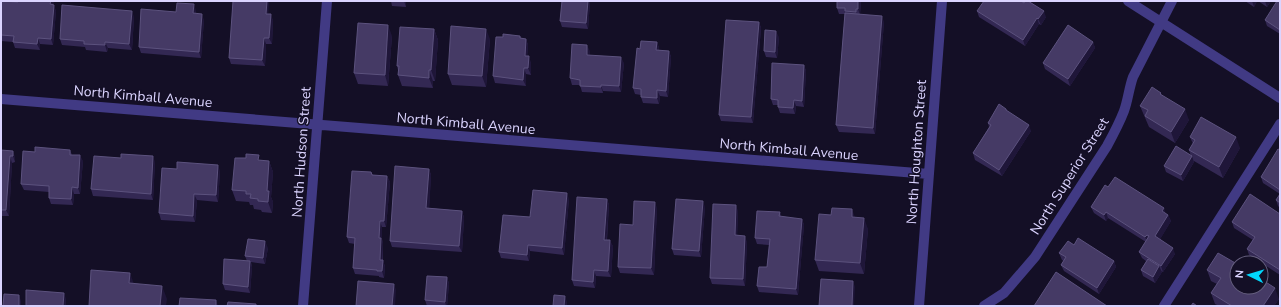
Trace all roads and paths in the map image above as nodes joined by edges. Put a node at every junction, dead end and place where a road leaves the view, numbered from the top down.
1 (327, 1) edge
2 (942, 1) edge
3 (1128, 1) edge
4 (1172, 1) edge
5 (1161, 22) junction
6 (1280, 98) edge
7 (1, 99) edge
8 (317, 124) junction
9 (1280, 124) edge
10 (929, 174) junction
11 (303, 306) edge
12 (919, 306) edge
13 (984, 306) edge
14 (1164, 306) edge

1 - 8 street, North Hudson Street
2 - 10 street, North Houghton Street
3 - 5 street
4 - 5 street, North Superior Street
5 - 6 street
5 - 13 street, North Superior Street
7 - 8 street, North Kimball Avenue
8 - 10 street, North Kimball Avenue
8 - 11 street, North Hudson Street
9 - 14 street
10 - 12 street, North Houghton Street

